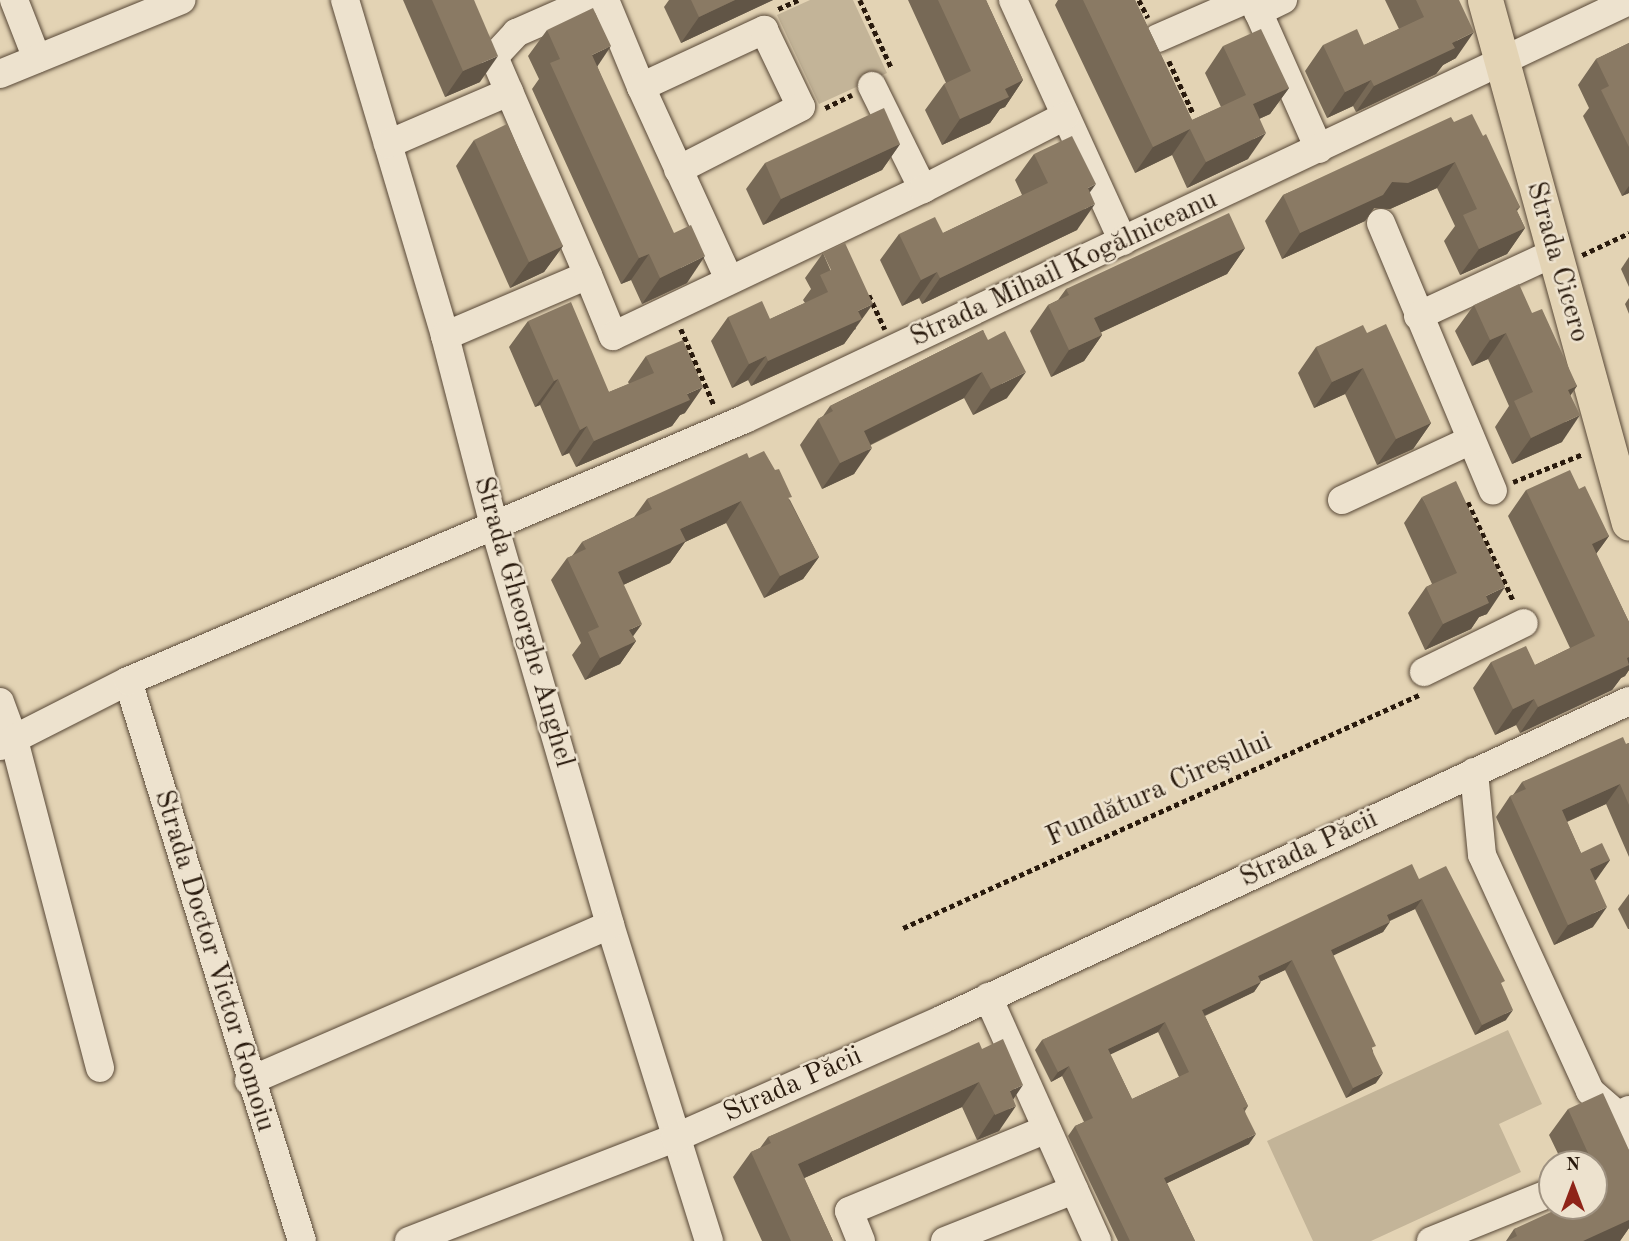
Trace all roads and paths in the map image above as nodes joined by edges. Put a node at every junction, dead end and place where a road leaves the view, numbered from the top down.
1 (13, 0) edge
2 (181, 0) edge
3 (345, 0) edge
4 (591, 0) edge
5 (605, 0) edge
6 (1013, 0) edge
7 (1485, 0) edge
8 (1629, 1) edge
9 (1260, 3) edge
10 (1158, 38) dead end
11 (37, 59) junction
12 (1502, 63) junction
13 (0, 74) edge
14 (872, 86) dead end
15 (641, 87) junction
16 (509, 92) junction
17 (1065, 116) junction
18 (388, 144) junction
19 (1318, 149) junction
20 (678, 170) junction
21 (923, 189) junction
22 (1381, 223) edge
23 (1629, 233) edge
24 (1123, 241) junction
25 (1556, 259) junction
26 (588, 275) junction
27 (729, 279) junction
28 (866, 288) edge
29 (671, 307) junction
30 (1418, 316) junction
31 (445, 336) junction
32 (894, 348) junction
33 (725, 428) junction
34 (1471, 440) junction
35 (1607, 444) junction
36 (1493, 491) junction
37 (1342, 500) dead end
38 (1629, 523) edge
39 (494, 525) junction
40 (1524, 623) joint
41 (128, 681) junction
42 (1422, 683) joint
43 (1629, 701) edge
44 (0, 702) edge
45 (7, 743) edge
46 (1474, 772) junction
47 (610, 925) junction
48 (903, 928) dead end
49 (988, 997) junction
50 (100, 1068) dead end
51 (249, 1081) junction
52 (1625, 1121) edge
53 (1047, 1129) junction
54 (675, 1138) junction
55 (1074, 1190) junction
56 (1538, 1198) edge
57 (302, 1241) edge
58 (409, 1241) edge
59 (709, 1241) edge
60 (861, 1241) edge
61 (945, 1241) edge
62 (1097, 1241) edge
63 (1431, 1241) edge

1 - 11 street
2 - 11 street
3 - 18 street, Strada Gheorghe Anghel
4 - 16 street
5 - 15 street
6 - 17 street
7 - 12 main road, Strada Cicero
8 - 12 street, Strada Mihail Kogălniceanu
9 - 10 street
9 - 19 street
11 - 13 street
12 - 19 street, Strada Mihail Kogălniceanu
12 - 25 main road, Strada Cicero
14 - 21 street
15 - 20 street
15 - 20 street
16 - 18 street
16 - 26 street
17 - 21 street
17 - 24 street
18 - 31 street, Strada Gheorghe Anghel
19 - 24 street, Strada Mihail Kogălniceanu
20 - 27 street
21 - 27 street
22 - 30 street
23 - 25 path
24 - 32 street, Strada Mihail Kogălniceanu
25 - 30 street
25 - 35 main road, Strada Cicero
26 - 29 street
26 - 31 street
27 - 29 street
28 - 32 path
29 - 33 path
30 - 34 street
31 - 39 street, Strada Gheorghe Anghel
32 - 33 street, Strada Mihail Kogălniceanu
33 - 39 street, Strada Mihail Kogălniceanu
34 - 36 street
34 - 37 street
35 - 36 path
35 - 38 main road, Strada Cicero
36 - 40 path
39 - 41 street, Strada Mihail Kogălniceanu
39 - 47 street, Strada Gheorghe Anghel
40 - 42 street
41 - 45 street, Strada Mihail Kogălniceanu
41 - 51 street, Strada Doctor Victor Gomoiu
42 - 48 path, Fundătura Cireșului
43 - 46 street, Strada Păcii
44 - 45 street
45 - 50 street
46 - 49 street, Strada Păcii
46 - 52 street
47 - 51 street
47 - 54 street, Strada Gheorghe Anghel
49 - 53 street
49 - 54 street, Strada Păcii
51 - 57 street, Strada Doctor Victor Gomoiu
53 - 55 street
53 - 60 street
54 - 58 street, Strada Păcii
54 - 59 street, Strada Gheorghe Anghel
55 - 61 street
55 - 62 street
56 - 63 street

